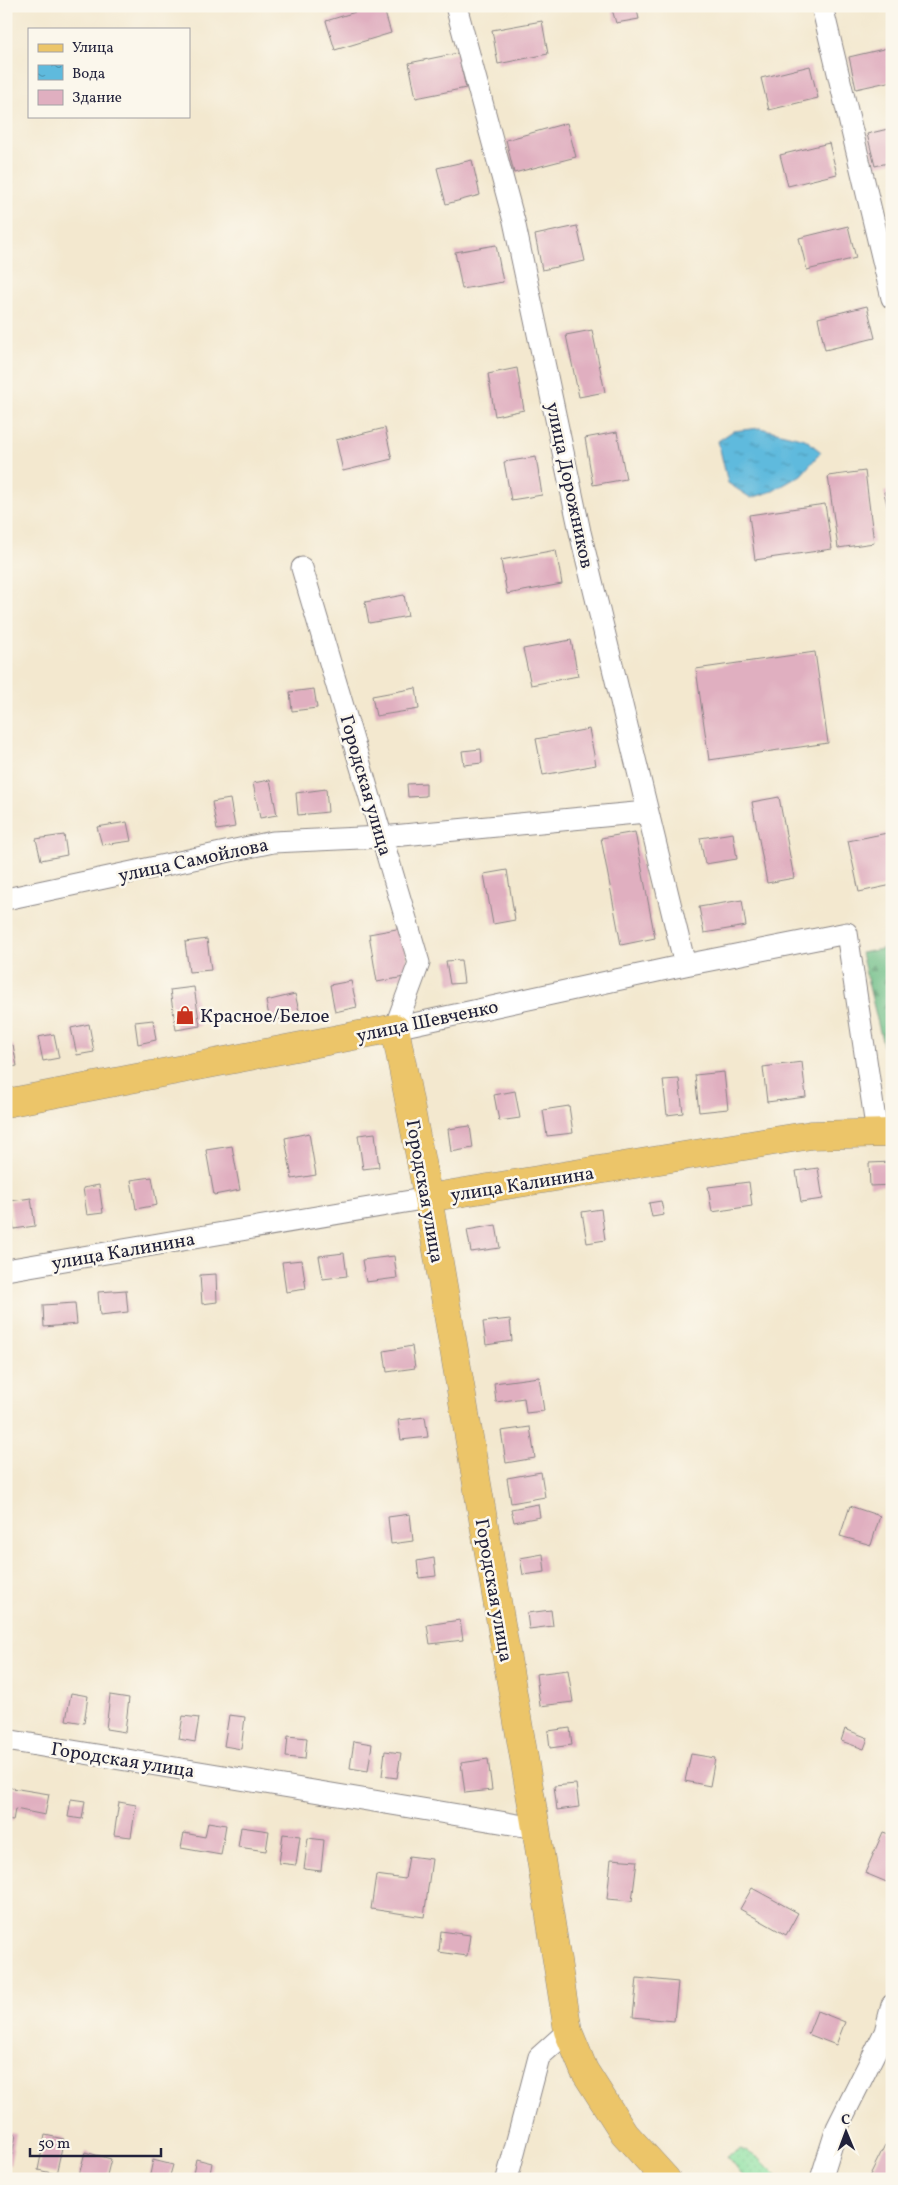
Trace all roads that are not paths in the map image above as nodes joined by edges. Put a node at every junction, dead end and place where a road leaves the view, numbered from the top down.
1 (456, 6) edge
2 (822, 6) edge
3 (892, 298) edge
4 (302, 568) dead end
5 (646, 812) junction
6 (382, 837) junction
7 (6, 899) edge
8 (685, 965) junction
9 (395, 1028) junction
10 (6, 1103) edge
11 (885, 1133) edge
12 (428, 1198) junction
13 (6, 1270) edge
14 (6, 1740) edge
15 (536, 1828) junction
16 (892, 2005) edge
17 (568, 2031) junction
18 (507, 2179) edge
19 (666, 2179) edge
20 (821, 2179) edge

1 - 5 street, улица Дорожников
2 - 3 street
4 - 6 street, Городская улица
5 - 6 street, улица Самойлова
5 - 8 street, улица Дорожников
6 - 7 street, улица Самойлова
6 - 9 street, Городская улица
8 - 9 street, улица Шевченко
8 - 11 street, улица Шевченко
9 - 10 main road, улица Шевченко
9 - 12 main road, Городская улица
11 - 12 main road, улица Калинина
12 - 13 street, улица Калинина
12 - 15 main road, Городская улица
14 - 15 street, Городская улица
15 - 17 main road, Городская улица
16 - 20 street
17 - 18 street
17 - 19 main road, Городская улица

